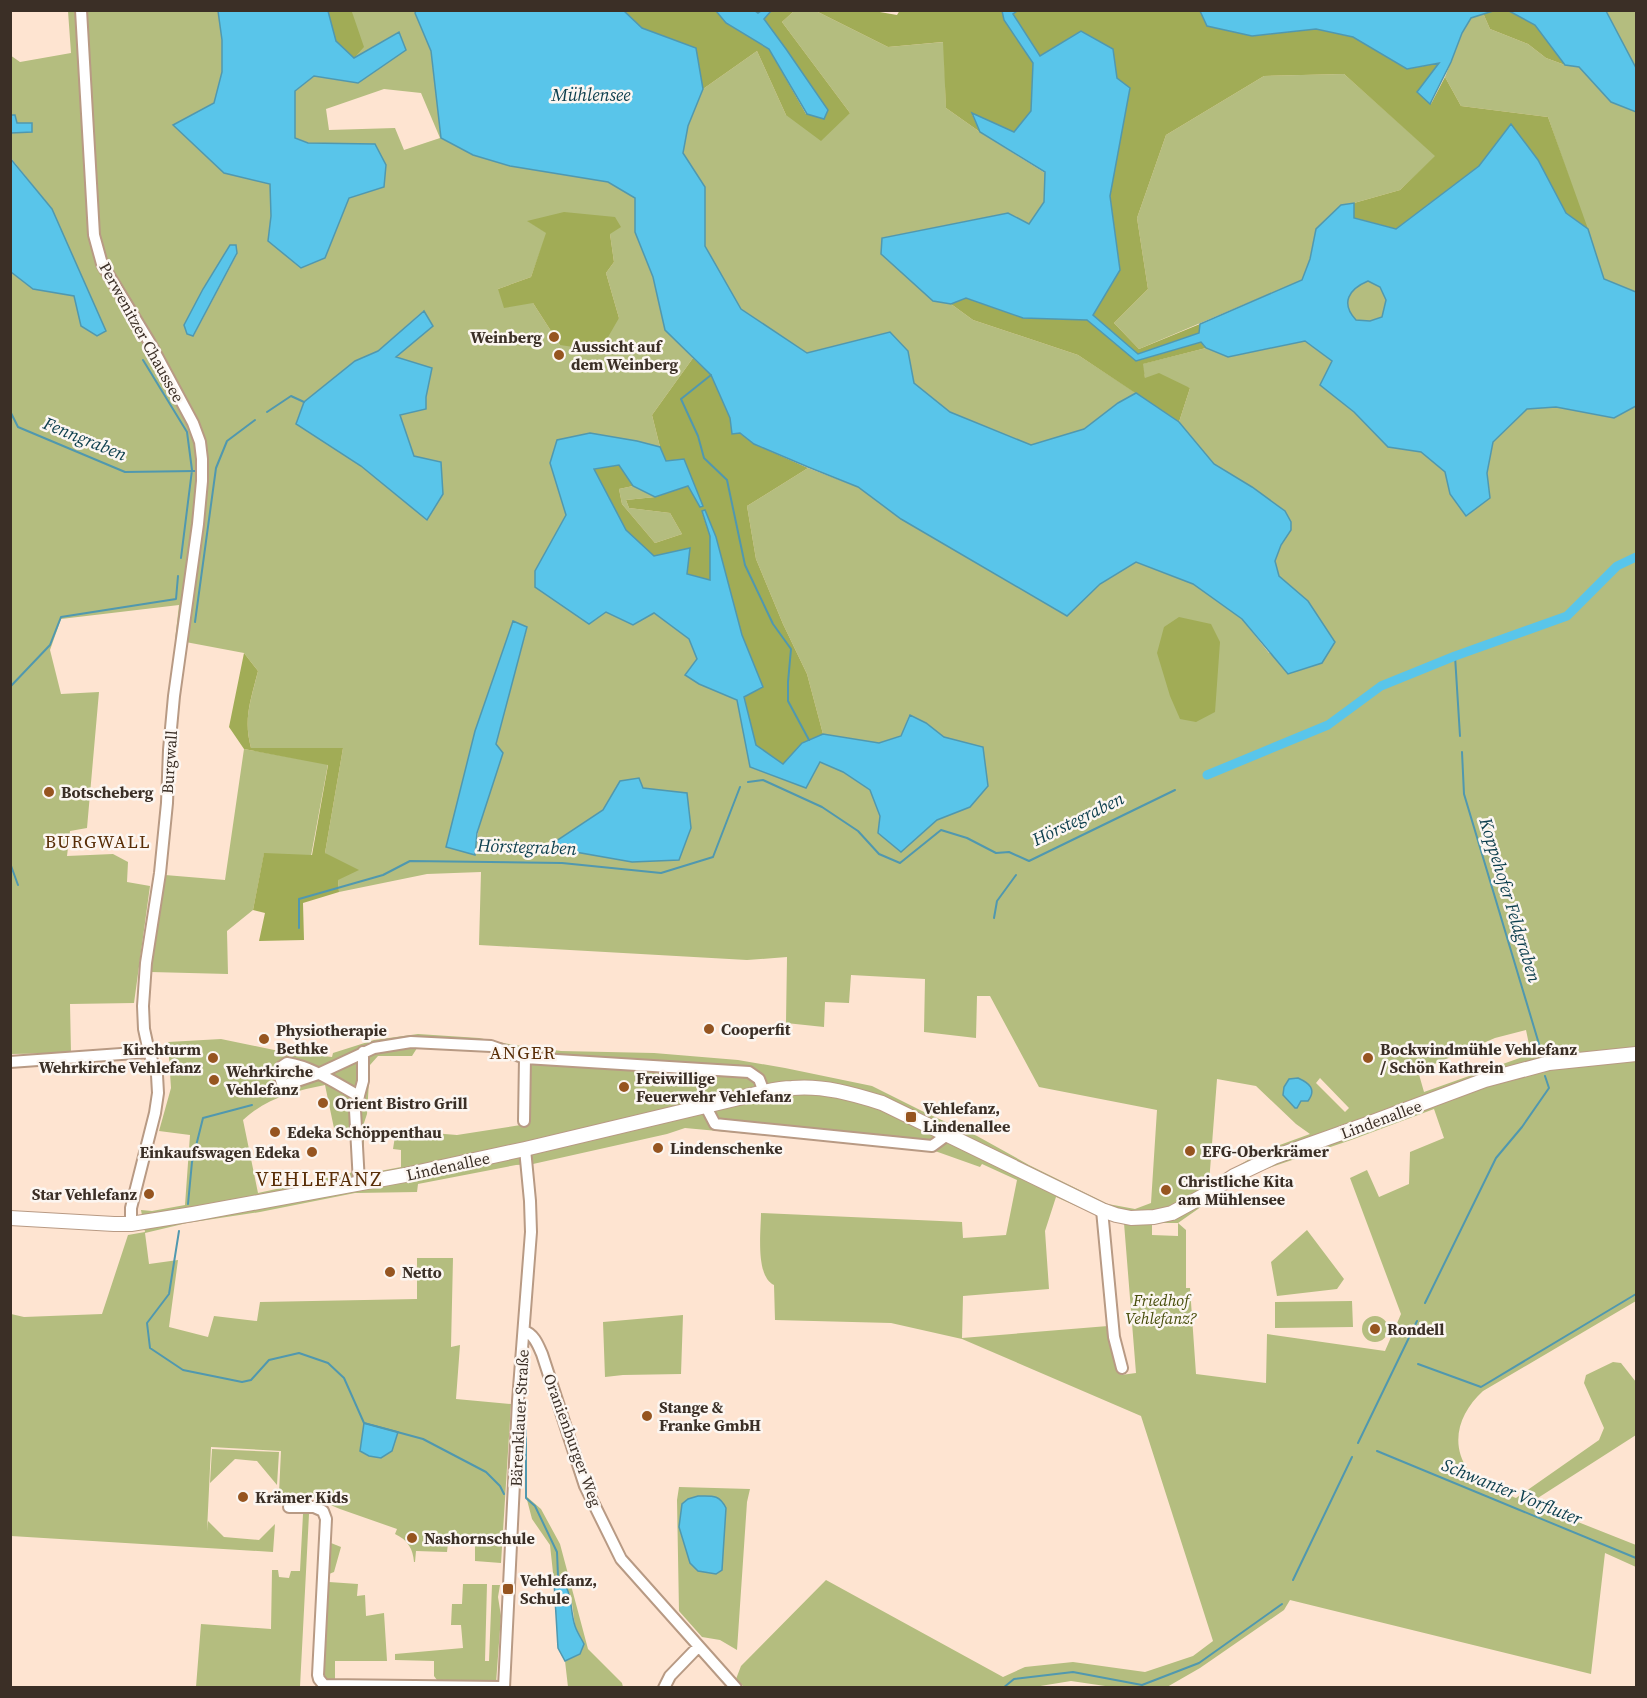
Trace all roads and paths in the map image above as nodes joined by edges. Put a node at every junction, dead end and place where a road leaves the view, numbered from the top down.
1 (81, 10) edge
2 (191, 579) joint
3 (149, 1052) junction
4 (363, 1052) junction
5 (1636, 1053) edge
6 (525, 1058) junction
7 (10, 1062) edge
8 (764, 1092) junction
9 (359, 1096) junction
10 (705, 1106) junction
11 (524, 1121) dead end
12 (947, 1135) junction
13 (525, 1149) junction
14 (359, 1183) junction
15 (1102, 1210) junction
16 (10, 1218) edge
17 (130, 1224) junction
18 (524, 1331) junction
19 (1122, 1368) dead end
20 (289, 1507) dead end
21 (698, 1647) junction
22 (504, 1687) edge
23 (664, 1688) edge
24 (736, 1688) edge

1 - 2 street, Perwenitzer Chaussee
2 - 3 street, Burgwall
3 - 7 street
3 - 17 street, Burgwall
4 - 6 street
4 - 9 street
4 - 9 street
5 - 15 main road, Lindenallee
6 - 8 street
6 - 11 street
8 - 10 main road, Lindenallee
8 - 12 main road, Lindenallee
9 - 14 street
10 - 12 street
10 - 13 main road, Lindenallee
12 - 15 main road, Lindenallee
13 - 14 main road, Lindenallee
13 - 18 street, Bärenklauer Straße
14 - 17 main road, Lindenallee
15 - 19 street
16 - 17 main road, Lindenallee
18 - 21 street, Oranienburger Weg
18 - 22 street, Bärenklauer Straße
20 - 22 street, Bärenklauer Straße
21 - 23 street
21 - 24 street, Oranienburger Weg

